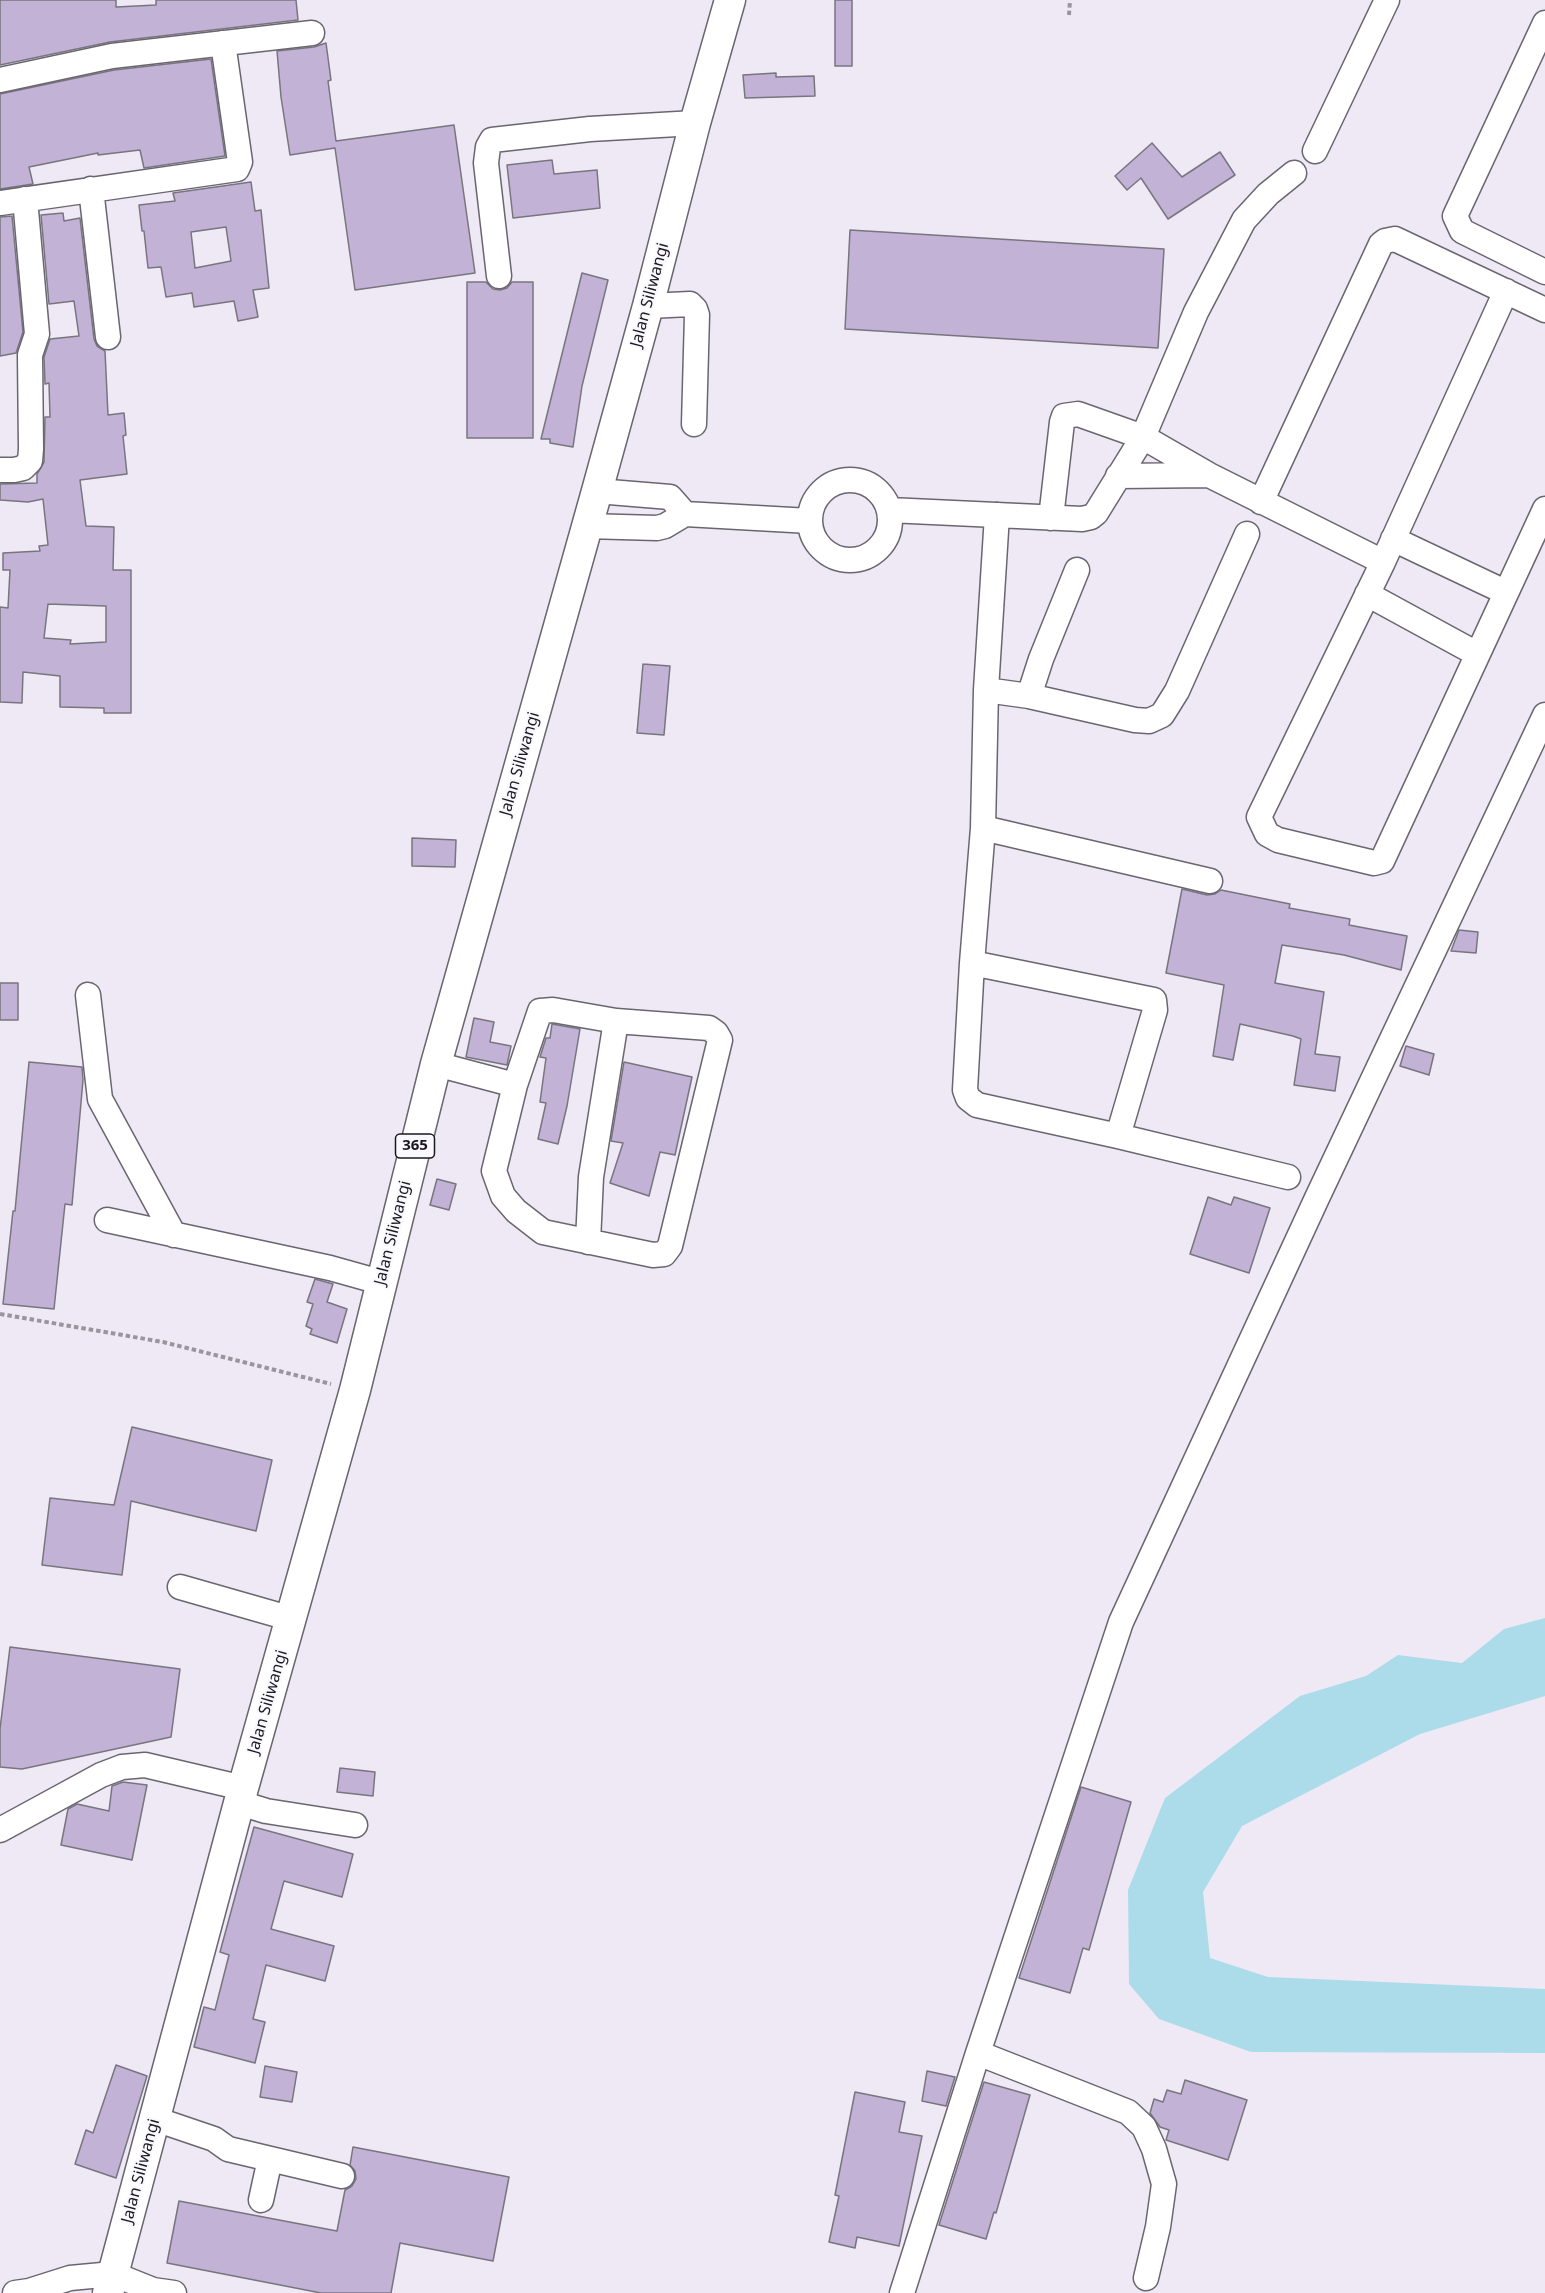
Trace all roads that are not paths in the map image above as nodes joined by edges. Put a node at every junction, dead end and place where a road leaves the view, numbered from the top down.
1 (730, 0) edge
2 (1387, 0) edge
3 (1545, 23) edge
4 (312, 33) dead end
5 (223, 44) junction
6 (0, 80) edge
7 (695, 123) junction
8 (1315, 151) dead end
9 (1294, 173) dead end
10 (91, 189) junction
11 (25, 200) junction
12 (0, 203) edge
13 (1545, 272) edge
14 (499, 276) dead end
15 (1506, 291) junction
16 (648, 306) junction
17 (1545, 310) edge
18 (108, 338) dead end
19 (694, 424) dead end
20 (1143, 437) junction
21 (0, 470) edge
22 (1209, 475) junction
23 (1119, 476) junction
24 (597, 491) junction
25 (1261, 502) junction
26 (1545, 509) edge
27 (888, 510) junction
28 (685, 514) junction
29 (997, 515) junction
30 (1051, 518) junction
31 (810, 522) junction
32 (586, 526) junction
33 (1247, 534) dead end
34 (1393, 539) junction
35 (1383, 562) junction
36 (1077, 570) dead end
37 (1505, 592) junction
38 (1367, 594) junction
39 (1477, 654) junction
40 (986, 690) junction
41 (1029, 696) junction
42 (1545, 715) edge
43 (983, 828) junction
44 (1210, 881) dead end
45 (972, 963) junction
46 (88, 995) dead end
47 (616, 1021) junction
48 (436, 1064) junction
49 (515, 1084) junction
50 (1119, 1136) junction
51 (1288, 1177) dead end
52 (107, 1220) dead end
53 (174, 1235) junction
54 (588, 1242) junction
55 (380, 1282) junction
56 (180, 1587) dead end
57 (292, 1619) junction
58 (242, 1796) junction
59 (356, 1826) dead end
60 (0, 1830) edge
61 (978, 2053) junction
62 (155, 2119) junction
63 (270, 2159) junction
64 (342, 2176) dead end
65 (261, 2200) dead end
66 (1146, 2278) dead end
67 (110, 2284) edge
68 (15, 2293) edge
69 (174, 2293) edge
70 (902, 2293) edge

1 - 7 main road, Jalan Siliwangi / 365
2 - 8 street
3 - 13 street
4 - 5 street
5 - 6 street
5 - 10 street
7 - 14 street
7 - 16 main road, Jalan Siliwangi / 365
9 - 20 street
10 - 11 street
10 - 18 street
11 - 12 street
11 - 21 street
15 - 17 street
15 - 25 street
15 - 34 street
16 - 19 street
16 - 24 main road, Jalan Siliwangi / 365
20 - 22 street
20 - 23 street
20 - 30 street
22 - 23 street
22 - 25 street
23 - 30 street
24 - 28 street
24 - 32 main road, Jalan Siliwangi / 365
25 - 35 street
26 - 37 street
27 - 29 street
27 - 31 street
27 - 31 street
28 - 31 street
28 - 32 street
29 - 30 street
29 - 40 street
32 - 48 main road, Jalan Siliwangi / 365
33 - 41 street
34 - 35 street
34 - 37 street
35 - 38 street
36 - 41 street
37 - 39 street
38 - 39 street
38 - 39 street
40 - 41 street
40 - 43 street
42 - 61 street
43 - 44 street
43 - 45 street
45 - 50 street
45 - 50 street
46 - 53 street
47 - 49 street
47 - 54 street
47 - 54 street
48 - 49 street
48 - 55 main road, Jalan Siliwangi / 365
49 - 54 street
50 - 51 street
52 - 53 street
53 - 55 street
55 - 57 main road, Jalan Siliwangi / 365
56 - 57 street
57 - 58 main road, Jalan Siliwangi / 365
58 - 59 street
58 - 60 street
58 - 62 main road, Jalan Siliwangi / 365
61 - 66 street
61 - 70 street
62 - 63 street
62 - 67 main road, Jalan Siliwangi / 365
63 - 64 street
63 - 65 street
67 - 68 street
67 - 69 street

